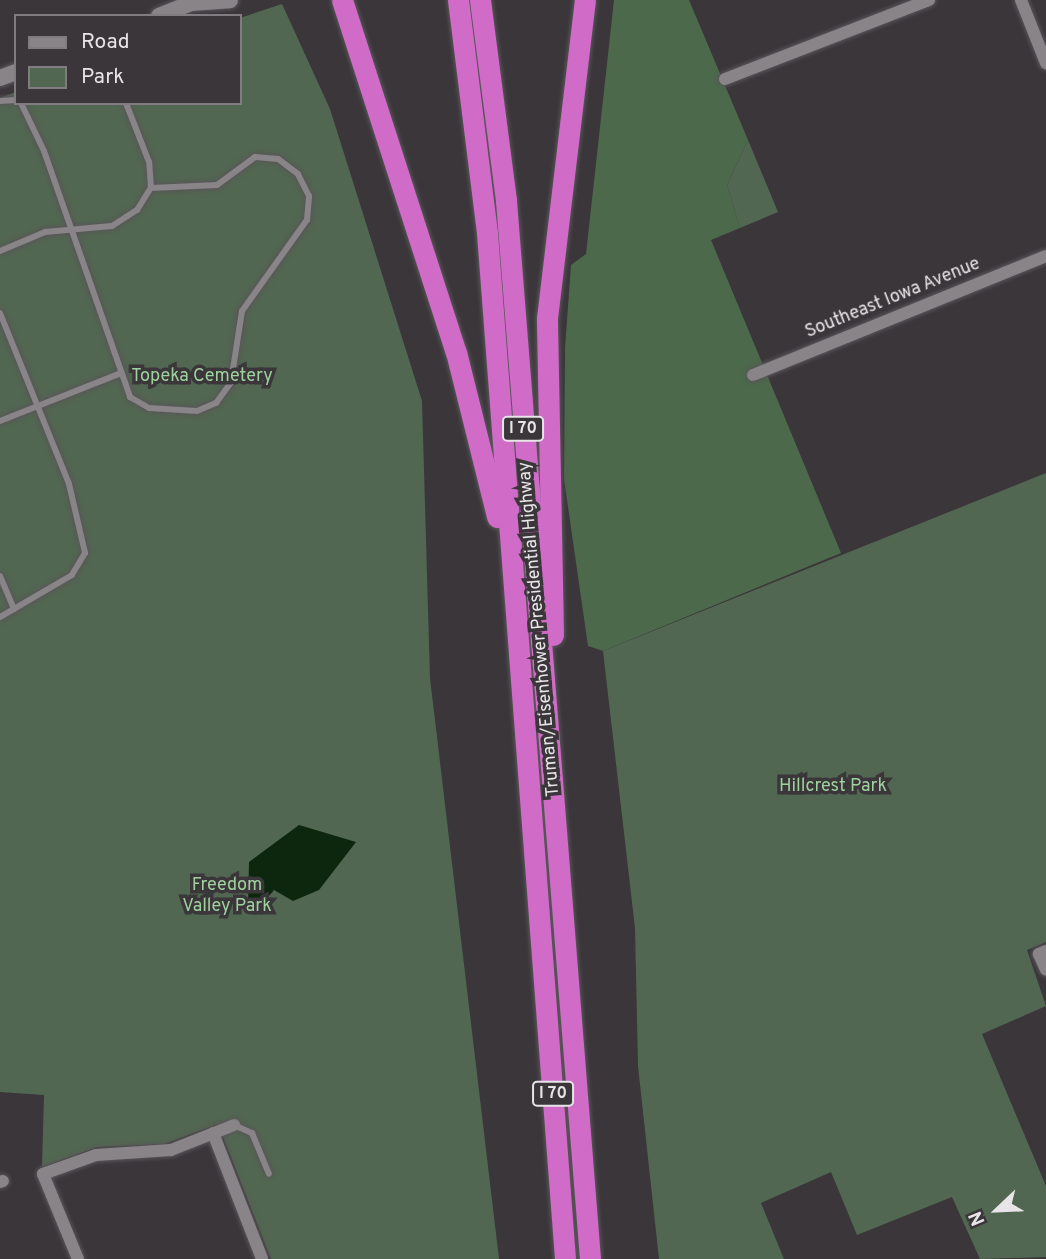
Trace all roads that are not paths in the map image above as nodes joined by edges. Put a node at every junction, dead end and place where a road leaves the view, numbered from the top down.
1 (230, 0) edge
2 (342, 0) edge
3 (458, 0) edge
4 (480, 0) edge
5 (585, 0) edge
6 (929, 0) edge
7 (1021, 0) edge
8 (192, 1) edge
9 (163, 14) edge
10 (1046, 63) edge
11 (724, 79) dead end
12 (22, 105) edge
13 (127, 105) edge
14 (151, 188) junction
15 (71, 228) junction
16 (0, 251) edge
17 (1046, 256) edge
18 (0, 313) edge
19 (121, 373) junction
20 (753, 375) dead end
21 (39, 405) junction
22 (0, 421) edge
23 (512, 554) junction
24 (0, 576) edge
25 (14, 610) junction
26 (0, 617) edge
27 (560, 858) junction
28 (1042, 952) edge
29 (1046, 970) edge
30 (234, 1125) joint
31 (213, 1133) junction
32 (269, 1174) dead end
33 (78, 1259) edge
34 (262, 1259) edge
35 (565, 1259) edge
36 (590, 1259) edge

1 - 8 main road
2 - 23 highway
3 - 23 highway, Truman/Eisenhower Presidential Highway / I 70
4 - 27 highway, Truman/Eisenhower Presidential Highway / I 70
5 - 27 highway
6 - 11 street
7 - 10 street
8 - 9 main road
12 - 15 lane
13 - 14 lane
14 - 15 lane
14 - 19 lane
15 - 16 lane
15 - 19 lane
17 - 20 street, Southeast Iowa Avenue
18 - 21 lane
19 - 21 lane
21 - 22 lane
21 - 25 lane
23 - 35 highway, Truman/Eisenhower Presidential Highway / I 70
24 - 25 lane
25 - 26 lane
27 - 36 highway, Truman/Eisenhower Presidential Highway / I 70
28 - 29 street
30 - 31 street
30 - 32 lane
31 - 33 street
31 - 34 street

